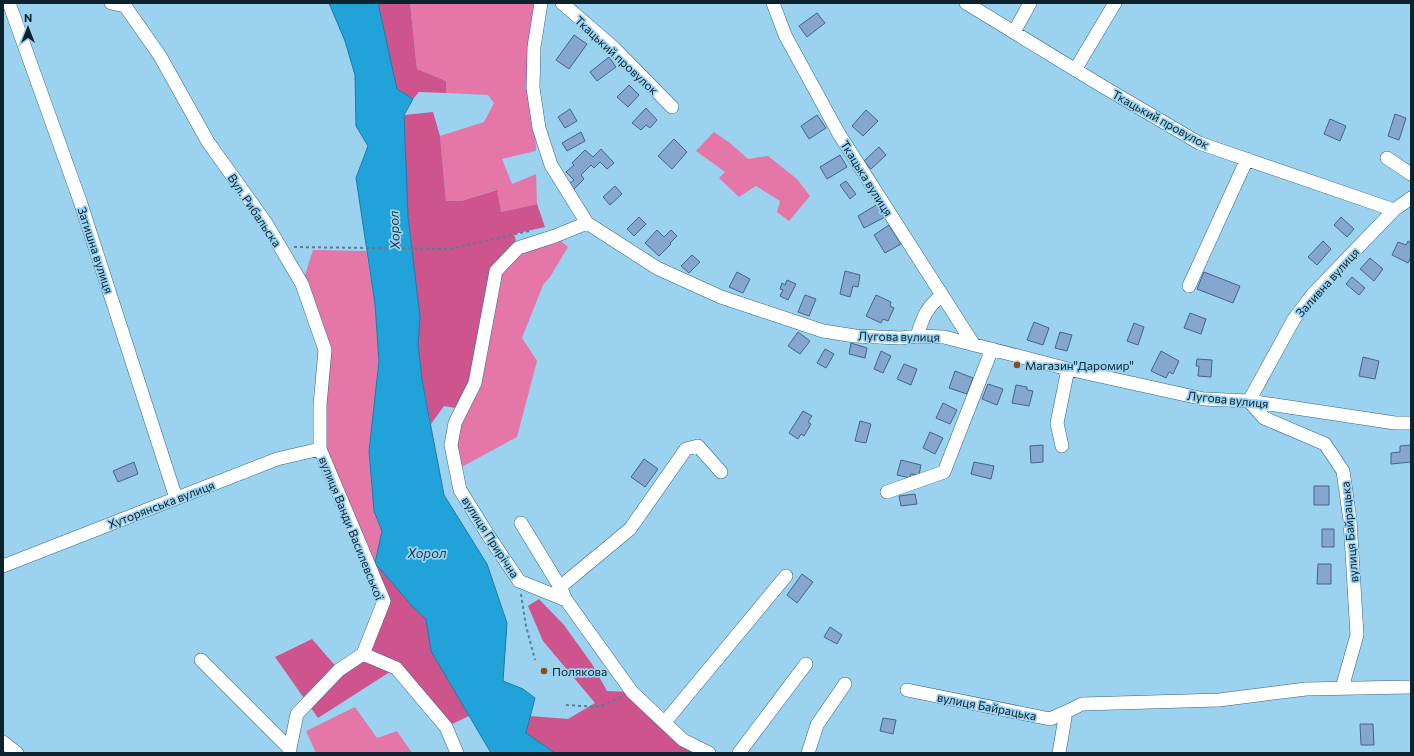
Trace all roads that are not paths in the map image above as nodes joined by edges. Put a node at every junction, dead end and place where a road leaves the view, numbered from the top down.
1 (10, 3) edge
2 (111, 3) edge
3 (562, 3) edge
4 (773, 3) edge
5 (966, 3) edge
6 (1030, 3) edge
7 (1115, 3) edge
8 (541, 4) edge
9 (1014, 32) junction
10 (1075, 70) junction
11 (672, 107) dead end
12 (1387, 158) dead end
13 (1247, 160) junction
14 (1411, 174) edge
15 (1411, 198) edge
16 (1394, 210) junction
17 (587, 223) junction
18 (1189, 286) dead end
19 (942, 295) junction
20 (917, 336) junction
21 (974, 345) junction
22 (992, 349) junction
23 (1068, 370) junction
24 (1250, 401) junction
25 (1411, 423) edge
26 (1062, 446) dead end
27 (320, 449) junction
28 (721, 472) dead end
29 (887, 492) dead end
30 (176, 498) junction
31 (521, 524) dead end
32 (3, 566) edge
33 (786, 576) dead end
34 (560, 587) junction
35 (566, 600) junction
36 (363, 654) junction
37 (200, 660) dead end
38 (806, 664) dead end
39 (845, 684) dead end
40 (1411, 687) edge
41 (1342, 688) junction
42 (907, 690) dead end
43 (1066, 712) junction
44 (664, 722) junction
45 (3, 742) edge
46 (290, 751) edge
47 (17, 753) edge
48 (457, 753) edge
49 (709, 753) edge
50 (739, 753) edge
51 (808, 753) edge
52 (1059, 753) edge

1 - 30 street, Затишна вулиця
2 - 27 street, Вул. Рибальска
3 - 11 street, Ткацький провулок
4 - 19 street, Ткацька вулиця
5 - 9 street, Ткацький провулок
6 - 9 street
7 - 10 street
8 - 17 street, Лугова вулиця
9 - 10 street, Ткацький провулок
10 - 13 street, Ткацький провулок
12 - 14 street
13 - 16 street, Ткацький провулок
13 - 18 street
15 - 16 street, Заливна вулиця
16 - 24 street, Заливна вулиця
17 - 20 street, Лугова вулиця
17 - 35 street, вулиця Прирічна
19 - 20 street
19 - 21 street, Ткацька вулиця
20 - 21 street, Лугова вулиця
21 - 22 street, Лугова вулиця
22 - 23 street, Лугова вулиця
22 - 29 street
23 - 24 street, Лугова вулиця
23 - 26 street
24 - 25 street, Лугова вулиця
24 - 41 street, вулиця Байрацька
27 - 30 street, Хуторянська вулиця
27 - 36 street, вулиця Ванди Василевської
28 - 34 street
30 - 32 street, Хуторянська вулиця
31 - 34 street
33 - 44 street
34 - 35 street
35 - 44 street
36 - 46 street
36 - 48 street
37 - 46 street
38 - 50 street
39 - 51 street
40 - 41 street, вулиця Байрацька
41 - 43 street, вулиця Байрацька
42 - 43 street, вулиця Байрацька
43 - 52 street
44 - 49 street
45 - 47 street

